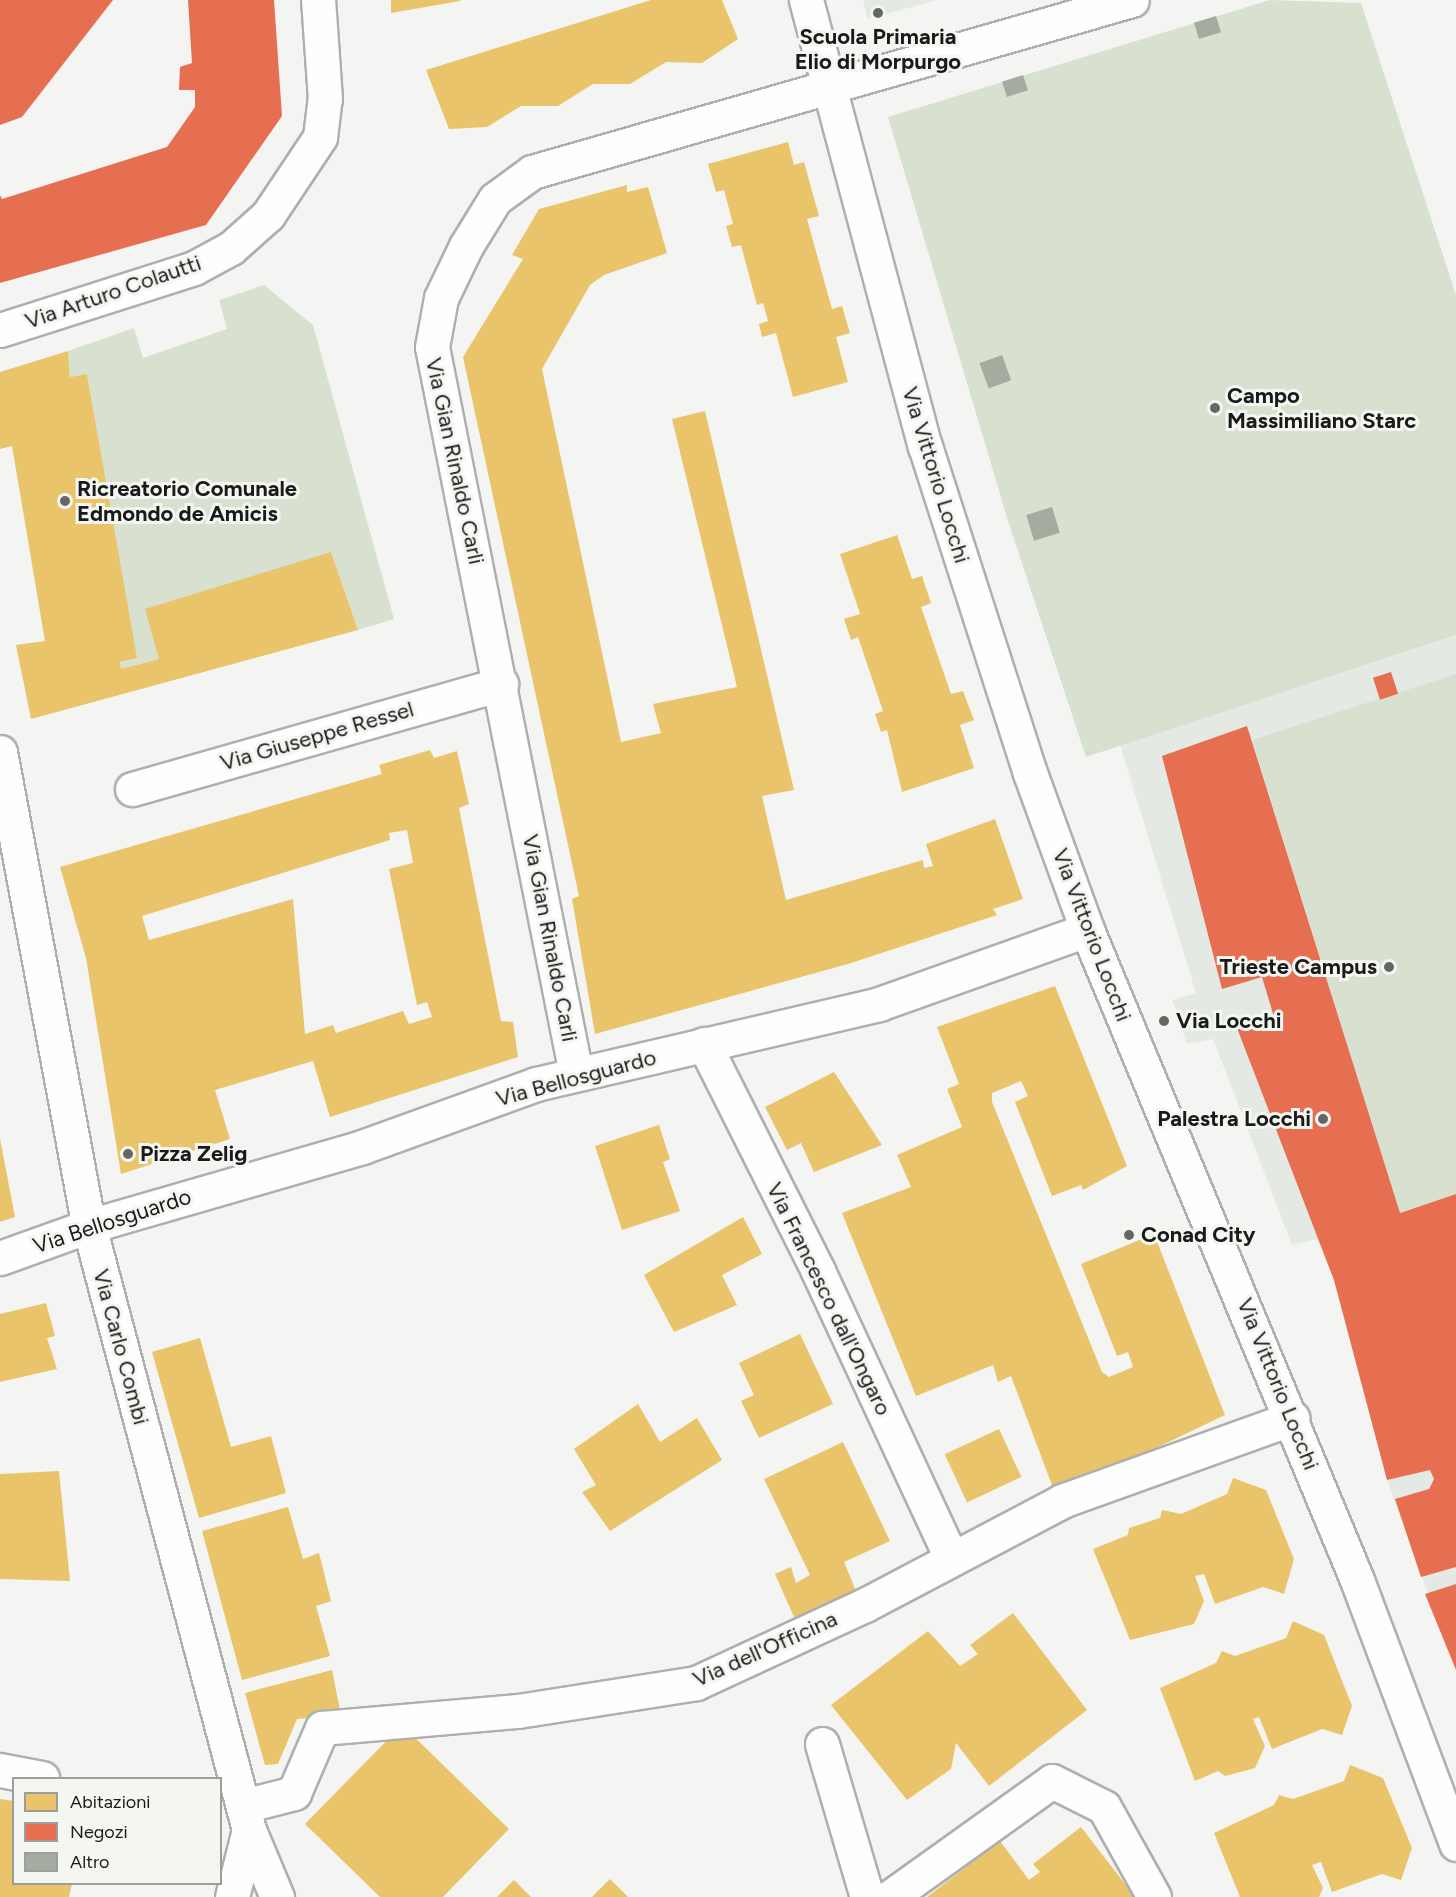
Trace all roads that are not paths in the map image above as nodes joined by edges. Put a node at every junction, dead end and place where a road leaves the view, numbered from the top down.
1 (318, 0) edge
2 (806, 0) edge
3 (1132, 0) edge
4 (832, 89) junction
5 (0, 330) edge
6 (501, 684) junction
7 (0, 752) edge
8 (132, 789) dead end
9 (1087, 930) junction
10 (704, 1044) junction
11 (576, 1074) junction
12 (89, 1226) junction
13 (0, 1258) edge
14 (1293, 1418) junction
15 (950, 1556) junction
16 (822, 1744) dead end
17 (0, 1770) edge
18 (33, 1777) edge
19 (238, 1820) edge
20 (1456, 1844) edge
21 (232, 1897) edge
22 (277, 1897) edge
23 (867, 1897) edge
24 (890, 1897) edge
25 (1154, 1897) edge

1 - 5 street, Via Arturo Colautti
2 - 4 street, Via Vittorio Locchi
3 - 4 street, Via Gian Rinaldo Carli
4 - 6 street, Via Gian Rinaldo Carli
4 - 9 street, Via Vittorio Locchi
6 - 8 street, Via Giuseppe Ressel
6 - 11 street, Via Gian Rinaldo Carli
7 - 12 street, Via Carlo Combi
9 - 10 street, Via Bellosguardo
9 - 14 street, Via Vittorio Locchi
10 - 11 street, Via Bellosguardo
10 - 15 street, Via Francesco dall'Ongaro
11 - 12 street, Via Bellosguardo
12 - 13 street, Via Bellosguardo
12 - 19 street, Via Carlo Combi
14 - 15 street, Via dell'Officina
14 - 20 street, Via Vittorio Locchi
15 - 19 street, Via dell'Officina
16 - 23 street
17 - 18 street
19 - 21 street
19 - 22 street, Via Carlo Combi
24 - 25 street

